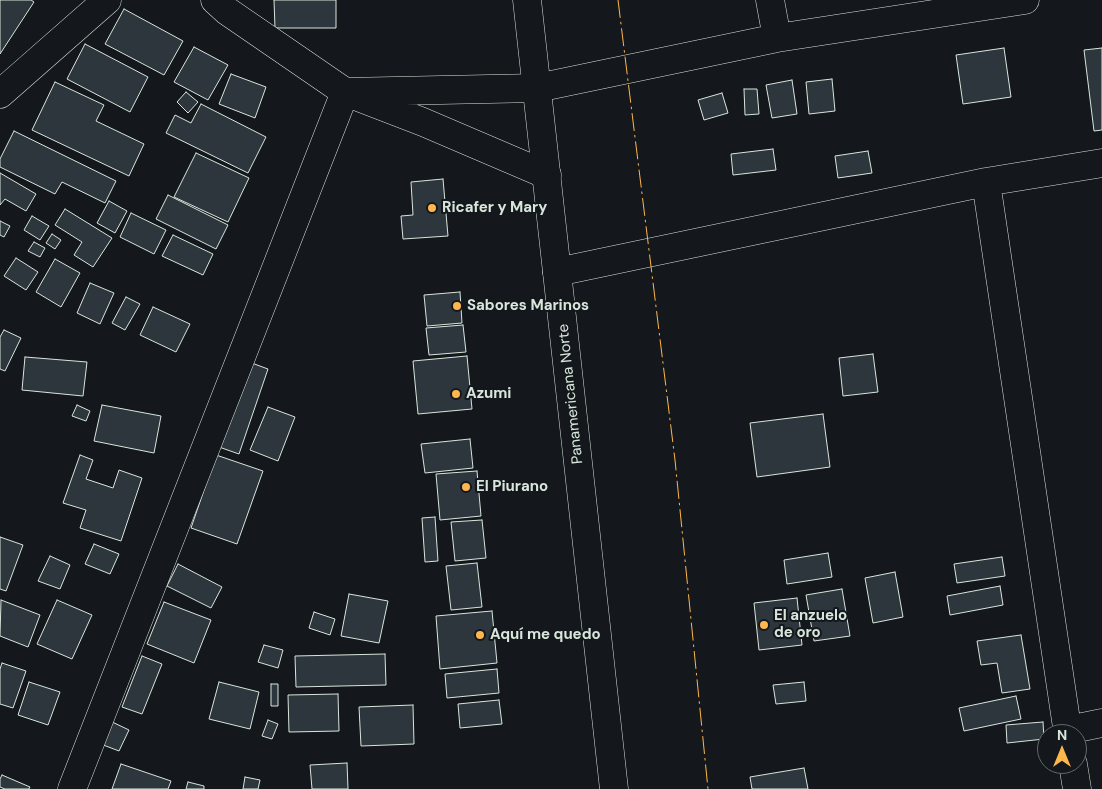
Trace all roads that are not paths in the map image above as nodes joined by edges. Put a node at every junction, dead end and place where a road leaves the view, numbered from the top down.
1 (107, 0) edge
2 (215, 0) edge
3 (527, 0) edge
4 (770, 0) edge
5 (1025, 0) edge
6 (777, 38) junction
7 (537, 88) junction
8 (345, 92) junction
9 (0, 94) edge
10 (1102, 163) edge
11 (547, 175) junction
12 (986, 182) junction
13 (557, 272) junction
14 (1102, 723) edge
15 (1067, 724) edge
16 (1087, 727) edge
17 (1074, 774) edge
18 (72, 789) edge
19 (614, 789) edge
20 (1076, 789) edge

1 - 9 main road
2 - 8 main road
3 - 7 main road, Panamericana Norte
4 - 6 main road
5 - 6 main road
6 - 7 main road
7 - 8 main road
7 - 11 main road, Panamericana Norte
8 - 11 main road
8 - 18 main road
10 - 12 main road
11 - 13 main road, Panamericana Norte
12 - 13 main road
12 - 15 main road
13 - 19 main road, Panamericana Norte
14 - 16 main road
17 - 20 main road

